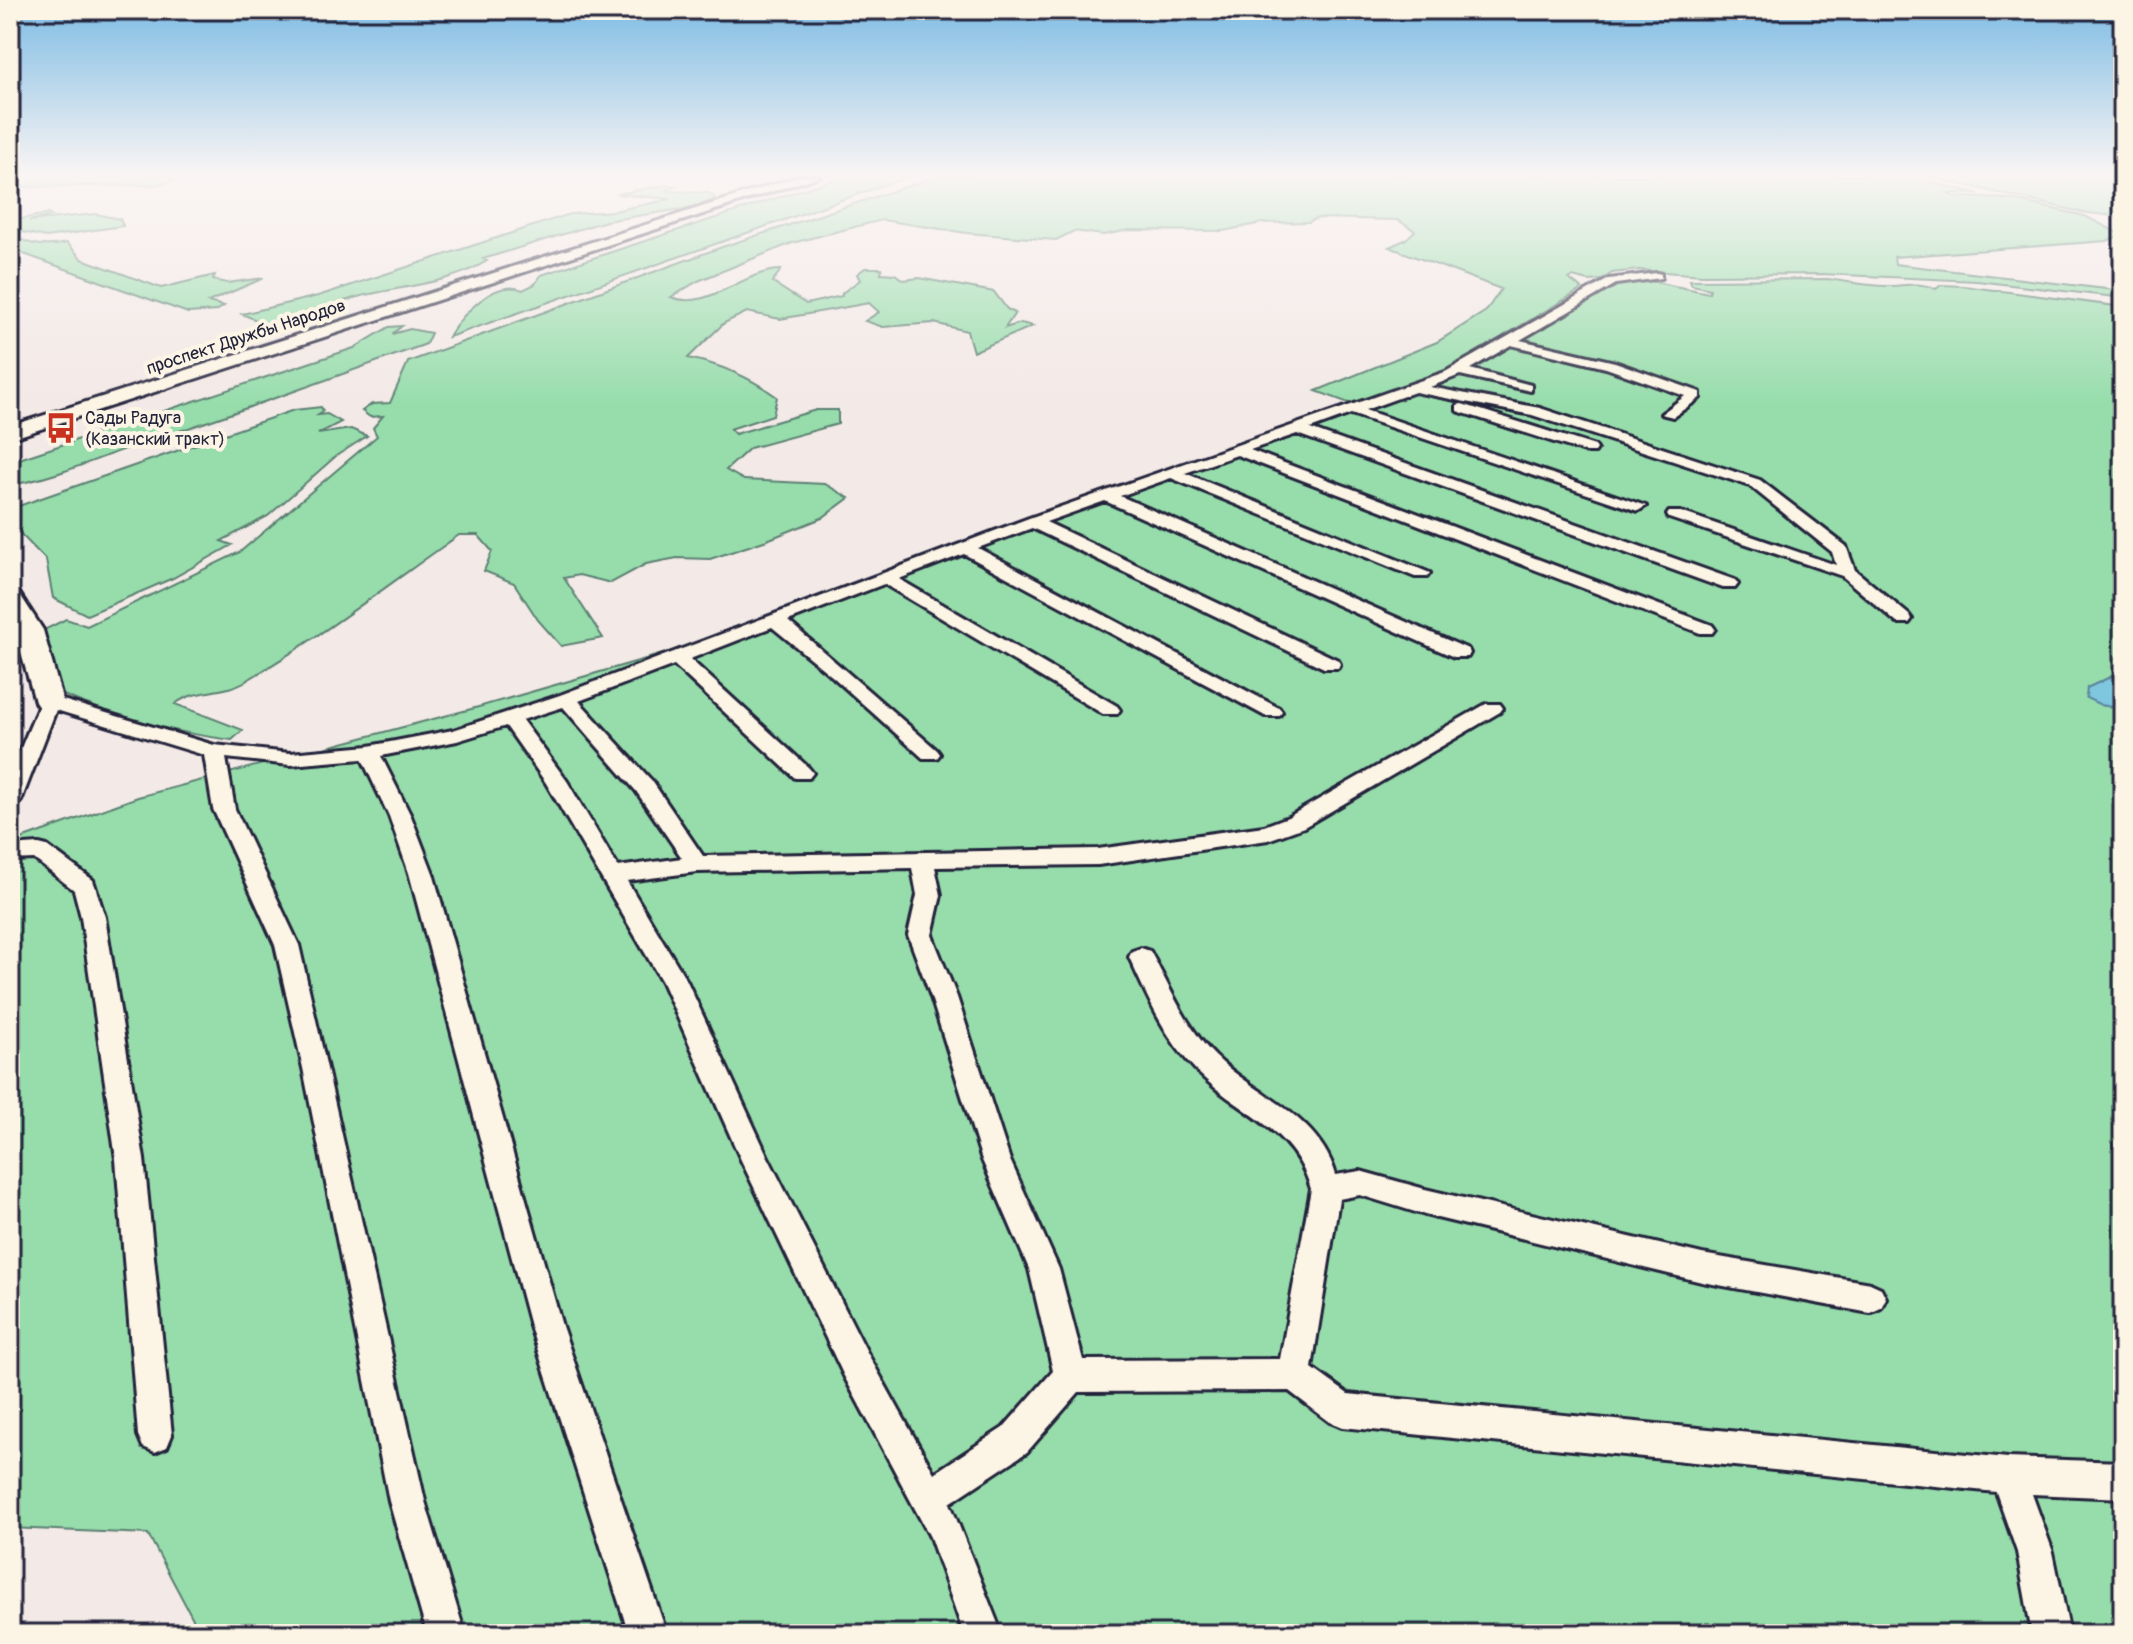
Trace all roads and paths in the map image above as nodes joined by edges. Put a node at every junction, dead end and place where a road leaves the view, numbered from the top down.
1 (556, 253) edge
2 (573, 253) edge
3 (1657, 276) dead end
4 (1509, 341) junction
5 (1458, 370) junction
6 (1526, 388) dead end
7 (1411, 389) junction
8 (1352, 410) junction
9 (1668, 414) dead end
10 (10, 426) edge
11 (1297, 429) junction
12 (10, 433) edge
13 (1590, 449) dead end
14 (1237, 450) junction
15 (1172, 473) junction
16 (1106, 496) junction
17 (1638, 506) dead end
18 (1675, 515) dead end
19 (1033, 522) junction
20 (965, 548) junction
21 (1847, 572) junction
22 (1421, 573) dead end
23 (887, 579) junction
24 (1729, 584) dead end
25 (10, 598) edge
26 (1903, 619) dead end
27 (776, 621) junction
28 (1706, 629) dead end
29 (1461, 653) dead end
30 (678, 658) junction
31 (1331, 664) dead end
32 (567, 699) junction
33 (49, 702) junction
34 (1493, 708) dead end
35 (1110, 710) dead end
36 (1272, 712) dead end
37 (511, 719) junction
38 (214, 751) junction
39 (369, 752) junction
40 (930, 754) dead end
41 (802, 773) dead end
42 (12, 791) edge
43 (10, 853) edge
44 (922, 860) junction
45 (697, 864) junction
46 (613, 875) junction
47 (1141, 957) dead end
48 (1326, 1189) junction
49 (1870, 1298) dead end
50 (1294, 1375) junction
51 (1071, 1376) junction
52 (155, 1435) dead end
53 (2008, 1476) junction
54 (2123, 1480) edge
55 (928, 1497) junction
56 (446, 1634) edge
57 (648, 1634) edge
58 (983, 1634) edge
59 (2051, 1634) edge

1 - 10 main road, проспект Дружбы Народов
2 - 12 main road, проспект Дружбы Народов
3 - 4 street
4 - 5 street
4 - 9 street
5 - 6 street
5 - 7 street
7 - 8 street
7 - 13 street
7 - 21 street
8 - 11 street
8 - 17 street
11 - 14 street
11 - 24 street
14 - 15 street
14 - 28 street
15 - 16 street
15 - 22 street
16 - 19 street
16 - 29 street
18 - 21 street
19 - 20 street
19 - 31 street
20 - 23 street
20 - 36 street
21 - 26 street
23 - 27 street
23 - 35 street
25 - 33 main road
27 - 30 street
27 - 40 street
30 - 32 street
30 - 41 street
32 - 37 street
32 - 45 street
33 - 38 street
33 - 42 street
34 - 44 street
37 - 39 street
37 - 46 street
38 - 39 street
38 - 56 street
39 - 57 street
43 - 52 street
44 - 45 street
44 - 51 street
45 - 46 street
46 - 55 street
47 - 48 street
48 - 49 street
48 - 50 street
50 - 51 street
50 - 53 street
51 - 55 street
53 - 54 street
53 - 59 street
55 - 58 street

